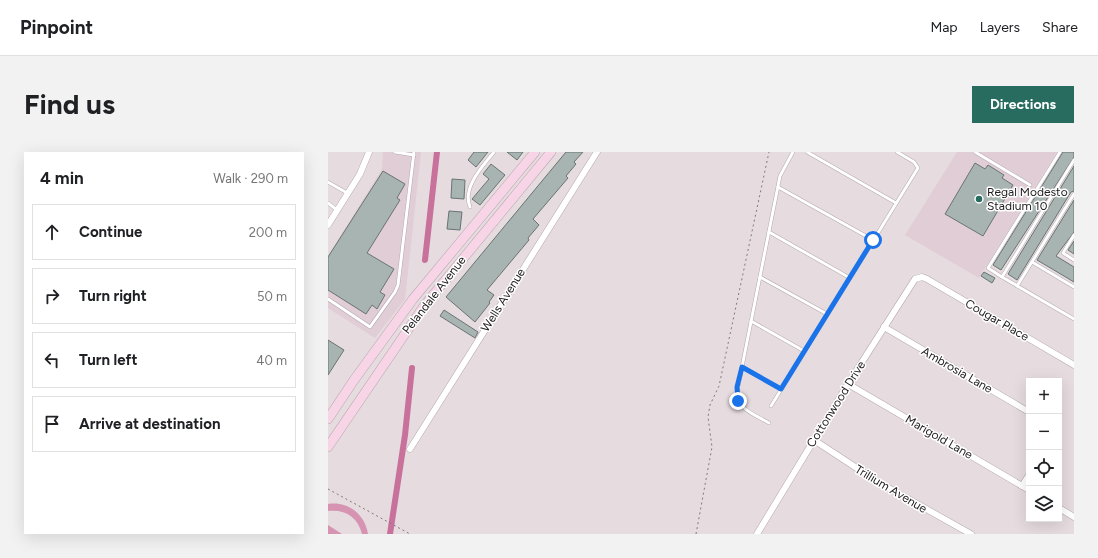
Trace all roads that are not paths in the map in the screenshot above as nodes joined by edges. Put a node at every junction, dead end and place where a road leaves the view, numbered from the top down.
1 (369, 152) edge
2 (395, 152) edge
3 (494, 152) edge
4 (535, 152) edge
5 (552, 152) edge
6 (596, 152) edge
7 (793, 152) edge
8 (807, 152) edge
9 (897, 152) edge
10 (975, 152) edge
11 (1060, 152) edge
12 (414, 153) edge
13 (1074, 160) edge
14 (328, 182) edge
15 (1030, 185) dead end
16 (778, 187) junction
17 (348, 194) junction
18 (1074, 194) edge
19 (328, 203) edge
20 (896, 203) junction
21 (470, 206) dead end
22 (337, 210) junction
23 (328, 223) edge
24 (769, 232) junction
25 (1074, 235) edge
26 (873, 240) junction
27 (1074, 260) edge
28 (1032, 262) junction
29 (760, 277) junction
30 (1002, 277) junction
31 (850, 278) junction
32 (918, 278) joint
33 (1017, 286) junction
34 (1074, 286) edge
35 (328, 300) edge
36 (827, 314) junction
37 (1074, 319) edge
38 (751, 321) junction
39 (884, 327) junction
40 (804, 351) junction
41 (1074, 365) edge
42 (742, 367) junction
43 (848, 384) junction
44 (781, 389) junction
45 (771, 406) dead end
46 (1026, 410) edge
47 (328, 419) edge
48 (769, 423) dead end
49 (814, 440) junction
50 (328, 447) edge
51 (410, 448) dead end
52 (1026, 480) edge
53 (1022, 486) junction
54 (1026, 488) edge
55 (1062, 510) edge
56 (1074, 517) edge
57 (757, 534) edge
58 (971, 534) edge

1 - 17 street
2 - 12 lane
3 - 21 lane
4 - 47 main road, Pelandale Avenue
5 - 50 main road, Pelandale Avenue
6 - 51 street, Wells Avenue
7 - 16 lane
8 - 20 lane
9 - 20 lane
10 - 15 lane
11 - 30 lane
12 - 35 lane
13 - 30 lane
14 - 17 lane
16 - 24 lane
16 - 26 lane
17 - 22 street
18 - 28 lane
19 - 22 lane
20 - 26 lane
22 - 23 street
24 - 29 lane
24 - 31 lane
25 - 27 lane
26 - 31 lane
28 - 33 lane
28 - 34 lane
29 - 36 lane
29 - 38 lane
30 - 33 lane
31 - 36 lane
32 - 39 street, Cottonwood Drive
32 - 41 street, Cougar Place
33 - 37 lane
36 - 40 lane
38 - 40 lane
38 - 42 lane
39 - 43 street, Cottonwood Drive
39 - 46 street, Ambrosia Lane
40 - 44 lane
42 - 44 lane
42 - 48 lane
43 - 49 street, Cottonwood Drive
43 - 53 street, Marigold Lane
44 - 45 lane
49 - 57 street, Cottonwood Drive
49 - 58 street, Trillium Avenue
52 - 53 street
53 - 54 street, Marigold Lane
55 - 56 street

